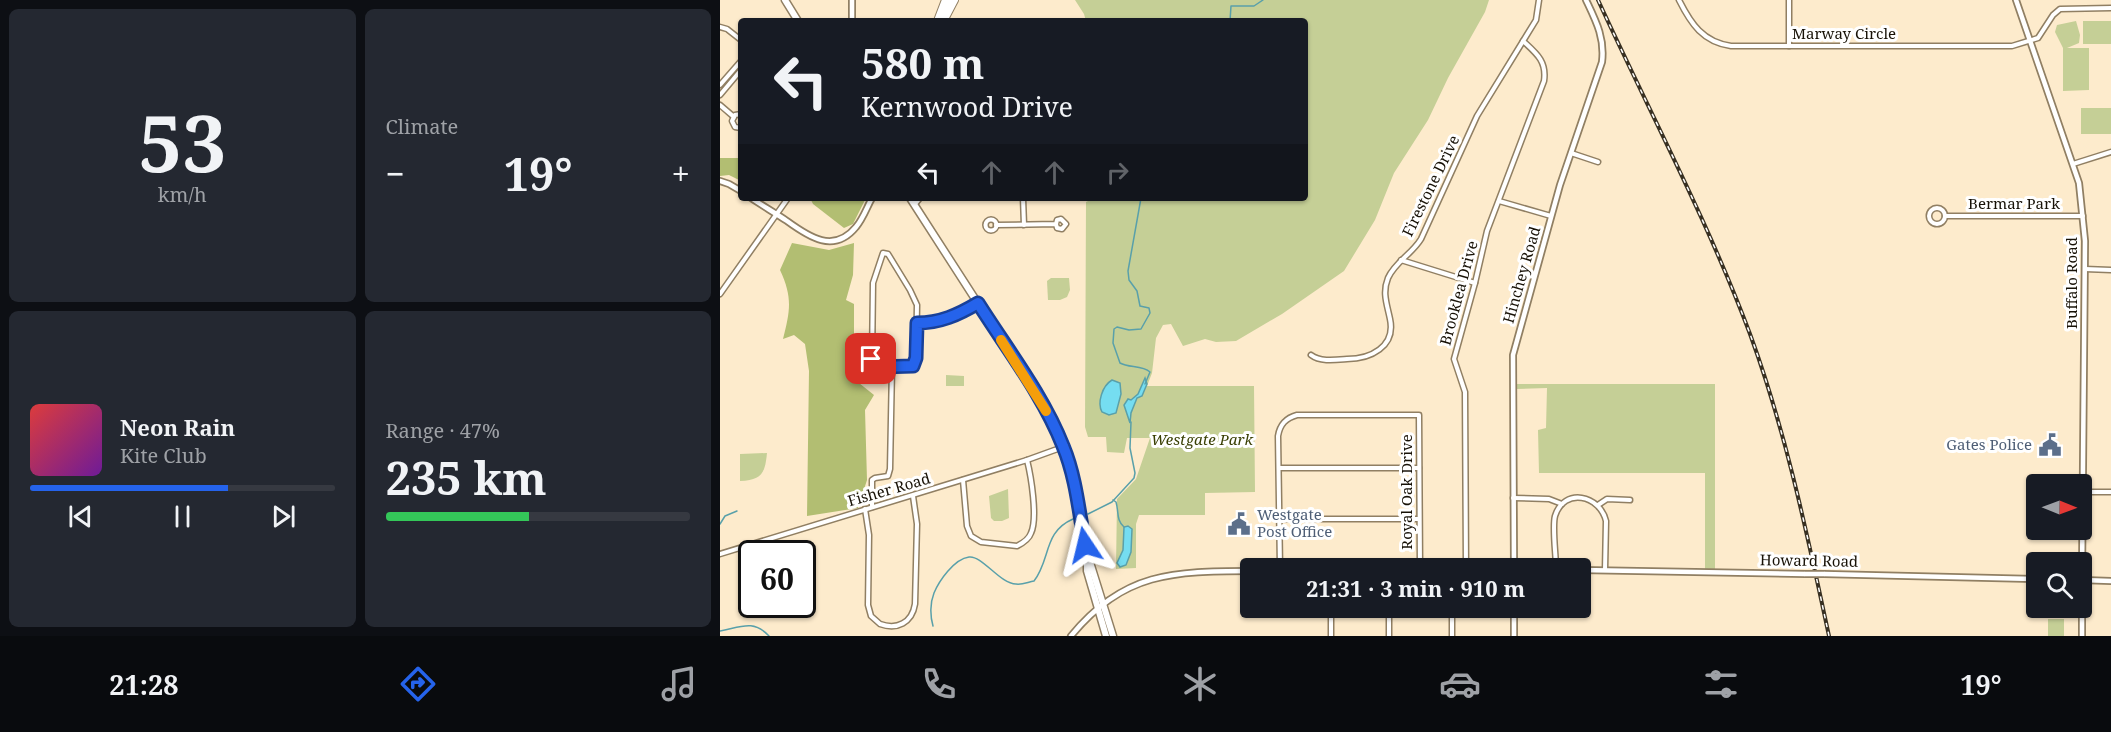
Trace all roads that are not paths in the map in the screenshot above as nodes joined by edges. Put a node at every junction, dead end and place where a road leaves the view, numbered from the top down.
1 (785, 0) edge
2 (852, 0) edge
3 (946, 0) edge
4 (954, 0) edge
5 (1539, 0) edge
6 (1587, 0) edge
7 (1679, 0) edge
8 (1790, 0) edge
9 (2016, 0) edge
10 (2111, 8) edge
11 (796, 18) edge
12 (852, 18) edge
13 (939, 18) edge
14 (945, 18) edge
15 (720, 27) edge
16 (738, 38) edge
17 (1523, 41) junction
18 (2030, 41) junction
19 (1790, 46) junction
20 (738, 64) edge
21 (738, 74) edge
22 (720, 85) edge
23 (720, 95) edge
24 (720, 105) edge
25 (738, 115) edge
26 (734, 117) junction
27 (738, 127) edge
28 (2111, 152) edge
29 (1571, 153) junction
30 (1598, 162) dead end
31 (2073, 164) junction
32 (720, 181) edge
33 (738, 189) edge
34 (756, 201) edge
35 (786, 201) edge
36 (870, 201) edge
37 (912, 201) edge
38 (917, 201) edge
39 (1023, 201) edge
40 (1499, 201) junction
41 (914, 205) junction
42 (776, 214) junction
43 (1551, 216) junction
44 (1945, 216) junction
45 (2084, 216) junction
46 (1056, 224) dead end
47 (996, 225) dead end
48 (1024, 225) junction
49 (1401, 260) junction
50 (2085, 269) junction
51 (2111, 270) edge
52 (1475, 283) junction
53 (720, 294) edge
54 (978, 303) junction
55 (917, 323) junction
56 (1311, 355) dead end
57 (892, 368) junction
58 (1064, 447) junction
59 (1027, 460) junction
60 (1278, 468) junction
61 (1419, 468) junction
62 (2084, 474) edge
63 (963, 480) junction
64 (2092, 492) edge
65 (2111, 492) edge
66 (913, 496) junction
67 (1513, 498) junction
68 (1630, 500) dead end
69 (1562, 504) junction
70 (1598, 505) junction
71 (872, 507) junction
72 (865, 509) junction
73 (1279, 519) junction
74 (1419, 519) junction
75 (720, 554) edge
76 (1280, 558) edge
77 (1420, 558) edge
78 (1466, 558) edge
79 (1514, 558) edge
80 (1556, 558) edge
81 (1591, 570) edge
82 (1605, 570) junction
83 (1240, 571) edge
84 (2026, 579) edge
85 (2092, 580) edge
86 (2111, 581) edge
87 (1099, 607) junction
88 (1331, 618) edge
89 (1389, 618) edge
90 (1452, 618) edge
91 (1514, 618) edge
92 (2082, 618) edge
93 (1071, 636) edge
94 (1106, 636) edge
95 (1113, 636) edge
96 (1331, 636) edge
97 (1389, 636) edge
98 (1452, 636) edge
99 (1514, 636) edge
100 (2082, 636) edge

1 - 11 main road
2 - 12 main road
3 - 13 highway
4 - 14 highway
5 - 17 street, Firestone Drive
6 - 29 main road, Hinchey Road
7 - 19 street, Marway Circle
8 - 19 street
9 - 18 main road, Buffalo Road
10 - 18 street
15 - 16 street
17 - 40 street, Brooklea Drive
17 - 49 street, Firestone Drive
18 - 19 street, Marway Circle
18 - 31 main road, Buffalo Road
20 - 22 street
21 - 23 street
24 - 26 street
25 - 26 street
26 - 27 street
28 - 31 street
29 - 30 street
29 - 43 main road, Hinchey Road
31 - 45 main road, Buffalo Road
32 - 33 main road
34 - 42 main road
35 - 42 street
36 - 42 main road
37 - 41 main road
38 - 41 street
39 - 48 street
40 - 43 street
40 - 52 street, Brooklea Drive
41 - 54 main road
42 - 53 street
43 - 67 main road, Hinchey Road
44 - 44 street
44 - 45 street, Bermar Park
45 - 50 main road, Buffalo Road
46 - 48 street
47 - 48 street
49 - 52 street
49 - 56 street, Firestone Drive
50 - 51 street
50 - 62 main road, Buffalo Road
52 - 78 street, Brooklea Drive
54 - 55 street
54 - 58 main road
55 - 57 street
55 - 57 street
57 - 71 street
58 - 59 street, Fisher Road
58 - 87 main road
59 - 63 street, Fisher Road
59 - 63 street
60 - 61 street
60 - 61 street, Royal Oak Drive
60 - 73 street
61 - 74 street, Royal Oak Drive
63 - 66 street, Fisher Road
64 - 65 street
66 - 71 street, Fisher Road
66 - 72 street
67 - 69 street
67 - 79 main road, Hinchey Road
68 - 70 street
69 - 70 street
69 - 80 street
70 - 82 street
71 - 72 street, Fisher Road
72 - 75 street, Fisher Road
73 - 74 street
73 - 76 street
74 - 77 street, Royal Oak Drive
81 - 82 main road, Howard Road
82 - 84 main road, Howard Road, bridge
83 - 87 main road
85 - 86 main road
87 - 93 main road
87 - 94 main road
87 - 95 main road
88 - 96 street
89 - 97 street
90 - 98 street
91 - 99 main road
92 - 100 main road

